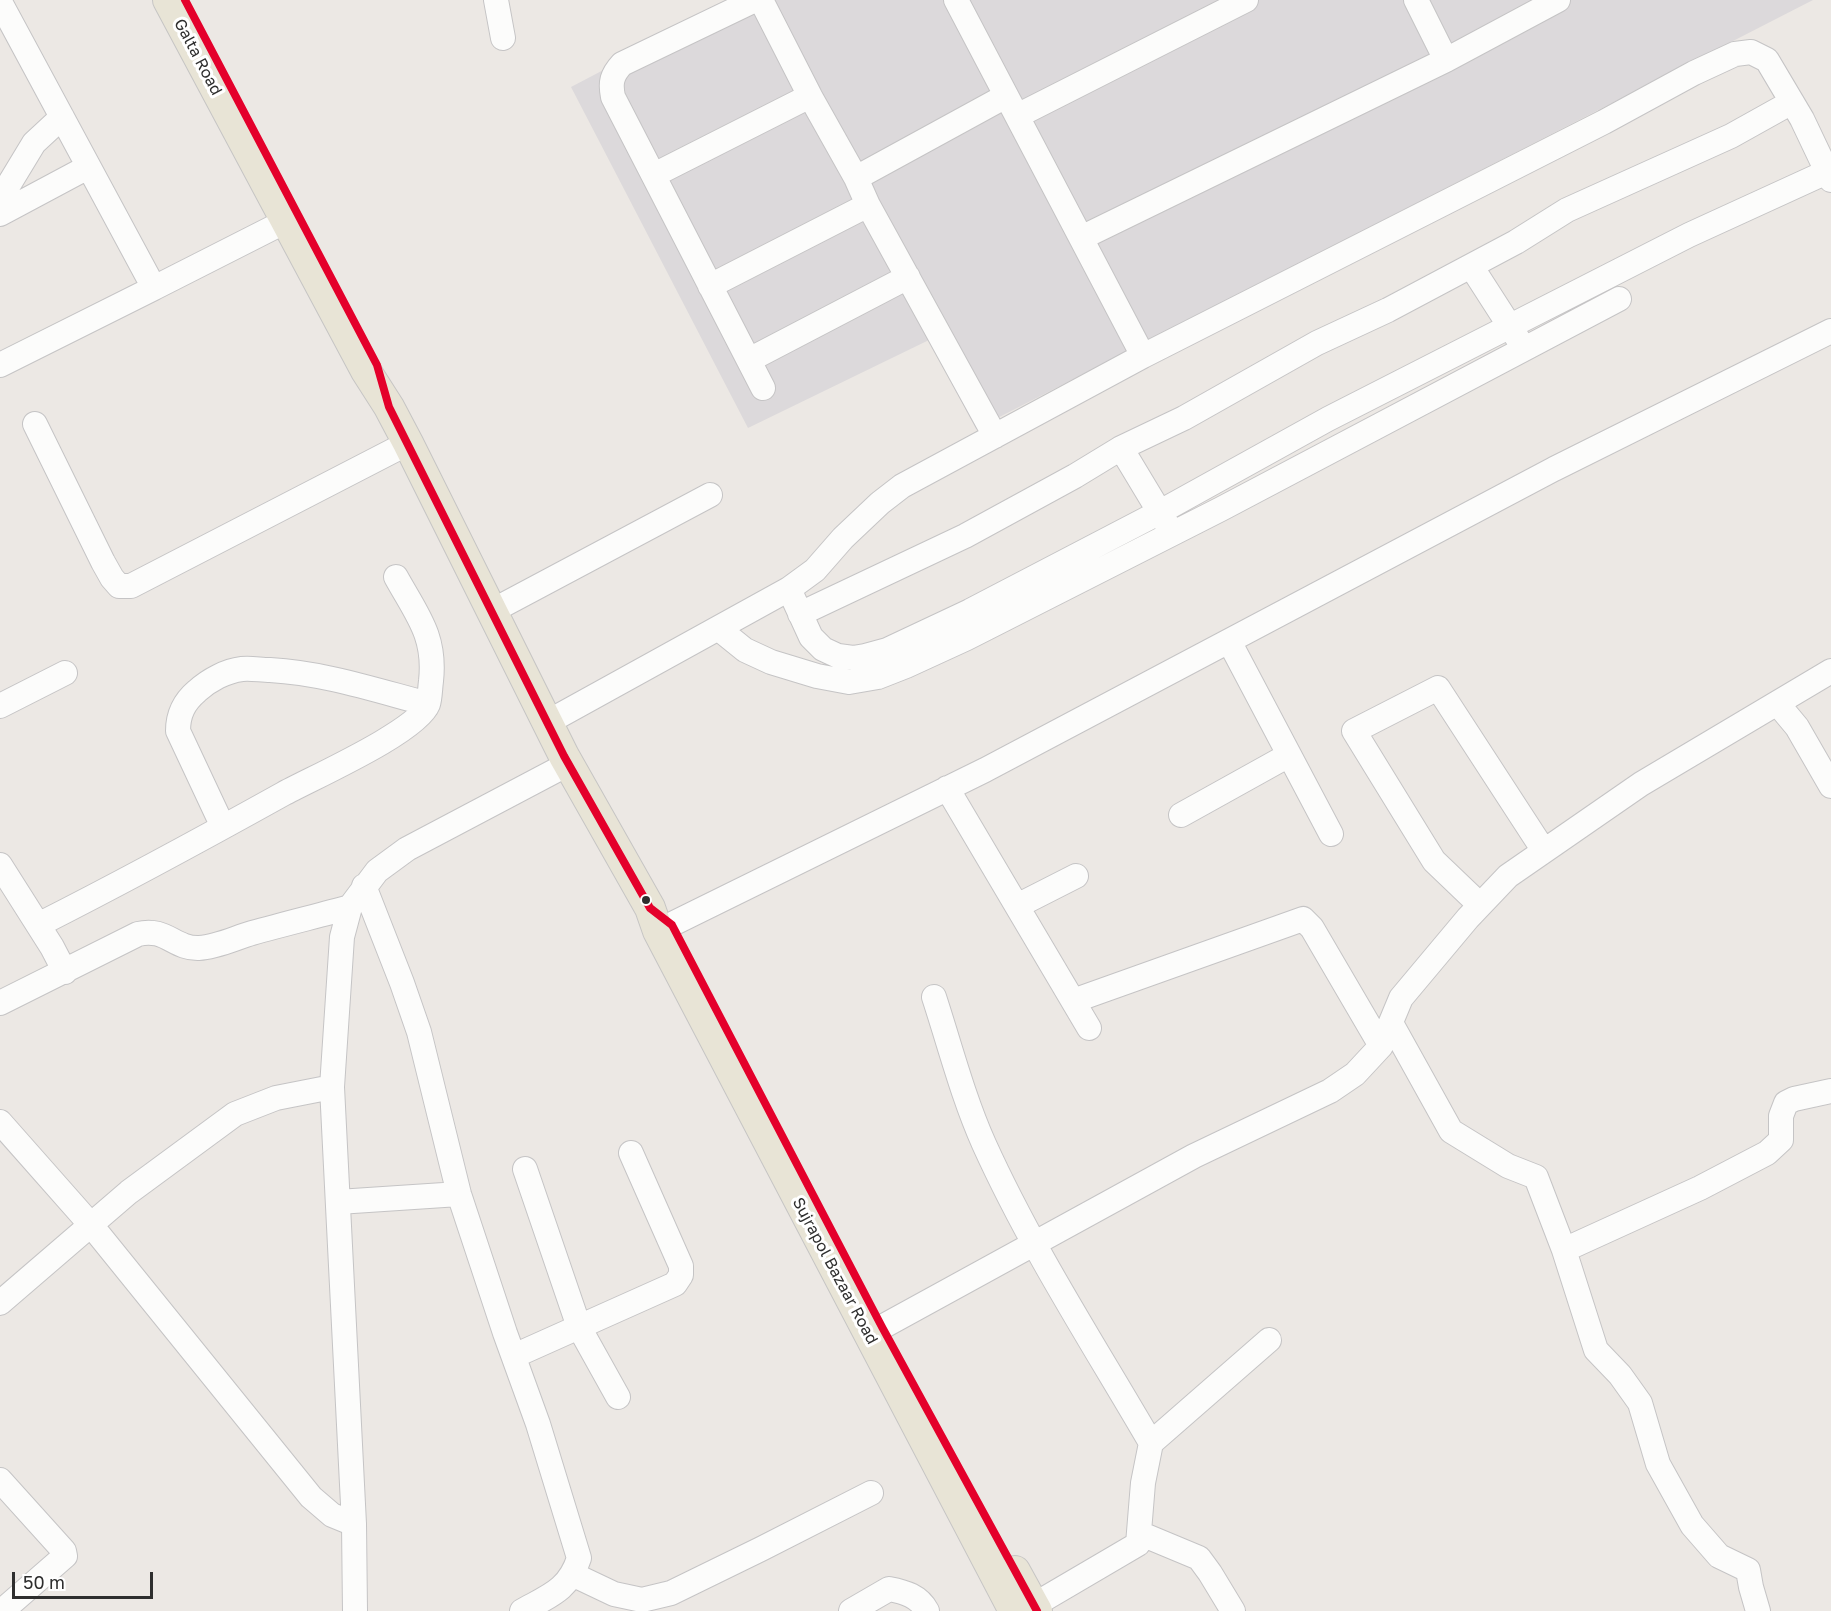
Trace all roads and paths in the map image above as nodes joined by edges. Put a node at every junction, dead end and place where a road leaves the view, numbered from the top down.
1 (168, 0) edge
2 (185, 0) edge
3 (496, 0) edge
4 (755, 0) edge
5 (760, 0) edge
6 (956, 0) edge
7 (1246, 0) edge
8 (1416, 0) edge
9 (1558, 0) edge
10 (0, 2) edge
11 (502, 38) dead end
12 (1446, 60) junction
13 (810, 96) junction
14 (1792, 102) junction
15 (1011, 106) junction
16 (62, 117) junction
17 (88, 167) junction
18 (654, 175) junction
19 (1830, 176) edge
20 (856, 178) junction
21 (0, 199) edge
22 (1798, 202) dead end
23 (868, 205) junction
24 (0, 214) edge
25 (286, 221) junction
26 (1081, 238) junction
27 (1471, 266) junction
28 (908, 277) junction
29 (710, 286) junction
30 (154, 288) junction
31 (1619, 300) dead end
32 (1831, 331) edge
33 (1518, 338) junction
34 (1143, 356) junction
35 (749, 360) junction
36 (0, 365) edge
37 (763, 388) dead end
38 (389, 407) junction
39 (35, 424) dead end
40 (995, 436) junction
41 (408, 443) junction
42 (1121, 448) junction
43 (710, 495) dead end
44 (1166, 523) junction
45 (396, 577) dead end
46 (789, 590) junction
47 (492, 611) junction
48 (800, 614) junction
49 (718, 629) junction
50 (1229, 641) junction
51 (820, 663) junction
52 (1831, 671) edge
53 (64, 673) dead end
54 (1777, 703) junction
55 (428, 704) junction
56 (0, 706) edge
57 (548, 722) junction
58 (1289, 755) junction
59 (568, 764) junction
60 (1831, 786) edge
61 (947, 788) junction
62 (1181, 815) dead end
63 (223, 827) junction
64 (1331, 834) dead end
65 (1544, 851) junction
66 (0, 865) edge
67 (1076, 876) dead end
68 (364, 886) junction
69 (1480, 905) junction
70 (1017, 906) junction
71 (350, 908) junction
72 (660, 921) junction
73 (38, 925) junction
74 (65, 972) junction
75 (934, 997) dead end
76 (1073, 1001) junction
77 (0, 1003) edge
78 (1391, 1023) junction
79 (1089, 1028) dead end
80 (1382, 1046) junction
81 (332, 1087) junction
82 (1831, 1091) edge
83 (0, 1122) edge
84 (631, 1153) dead end
85 (525, 1169) dead end
86 (459, 1194) junction
87 (338, 1202) junction
88 (91, 1225) junction
89 (1034, 1243) junction
90 (1564, 1250) junction
91 (0, 1303) edge
92 (579, 1327) junction
93 (882, 1327) junction
94 (1269, 1340) dead end
95 (514, 1356) junction
96 (618, 1397) dead end
97 (1151, 1443) junction
98 (0, 1480) edge
99 (871, 1493) dead end
100 (354, 1524) junction
101 (1139, 1533) junction
102 (574, 1575) junction
103 (1028, 1609) edge
104 (2, 1611) edge
105 (356, 1611) edge
106 (522, 1611) edge
107 (851, 1611) edge
108 (927, 1611) edge
109 (1233, 1611) edge
110 (1758, 1611) edge

1 - 25 main road, Galta Road
2 - 38 main road
3 - 11 street
4 - 18 street
5 - 13 street
6 - 15 street
7 - 15 street
8 - 12 street
9 - 12 street
10 - 16 street
12 - 26 street
13 - 18 street
13 - 20 street
14 - 19 street
14 - 27 street
14 - 34 street
15 - 20 street
15 - 26 street
16 - 17 street
16 - 21 street
17 - 24 street
17 - 30 street
18 - 29 street
19 - 22 street
19 - 33 street
20 - 23 street
23 - 28 street
23 - 29 street
25 - 30 street
25 - 38 main road, Galta Road
26 - 34 street
27 - 33 street
27 - 42 street
28 - 35 street
28 - 40 street
29 - 35 street
30 - 36 street
31 - 33 street
32 - 50 street
33 - 44 street
34 - 40 street
35 - 37 street
38 - 41 main road, Galta Road
39 - 41 street
40 - 46 street
41 - 47 main road, Galta Road
42 - 44 street
42 - 48 street
43 - 47 street
44 - 51 street
45 - 55 street
46 - 48 street
46 - 49 street
47 - 57 main road, Galta Road
48 - 51 street
49 - 51 street
49 - 57 street
50 - 58 street
50 - 61 street
52 - 54 street
53 - 56 street
54 - 60 street
54 - 65 street
55 - 63 street
55 - 63 street
57 - 59 main road, Galta Road
58 - 62 street
58 - 64 street
59 - 68 street
59 - 72 main road, Galta Road
61 - 70 street
61 - 72 street
63 - 73 street
65 - 69 street
65 - 69 street
66 - 73 street
67 - 70 street
68 - 71 street
68 - 86 street
69 - 78 street
70 - 76 street
71 - 74 street
71 - 81 street
72 - 93 main road, Galta Road
72 - 103 main road, Sujrapol Bazaar Road
73 - 74 street
74 - 77 street
75 - 89 street
76 - 79 street
76 - 80 street
78 - 80 street
78 - 90 street
80 - 89 street
81 - 87 street
81 - 88 street
82 - 90 street
83 - 88 street
84 - 92 street
85 - 92 street
86 - 87 street
86 - 95 street
87 - 100 street
88 - 91 street
88 - 100 street
89 - 93 street
89 - 97 street
90 - 110 street
92 - 95 street
92 - 96 street
93 - 103 main road, Galta Road
94 - 97 street
95 - 102 street
97 - 101 street
98 - 104 street
99 - 102 street
100 - 105 street
101 - 103 street
101 - 109 street
102 - 106 street
107 - 108 street

